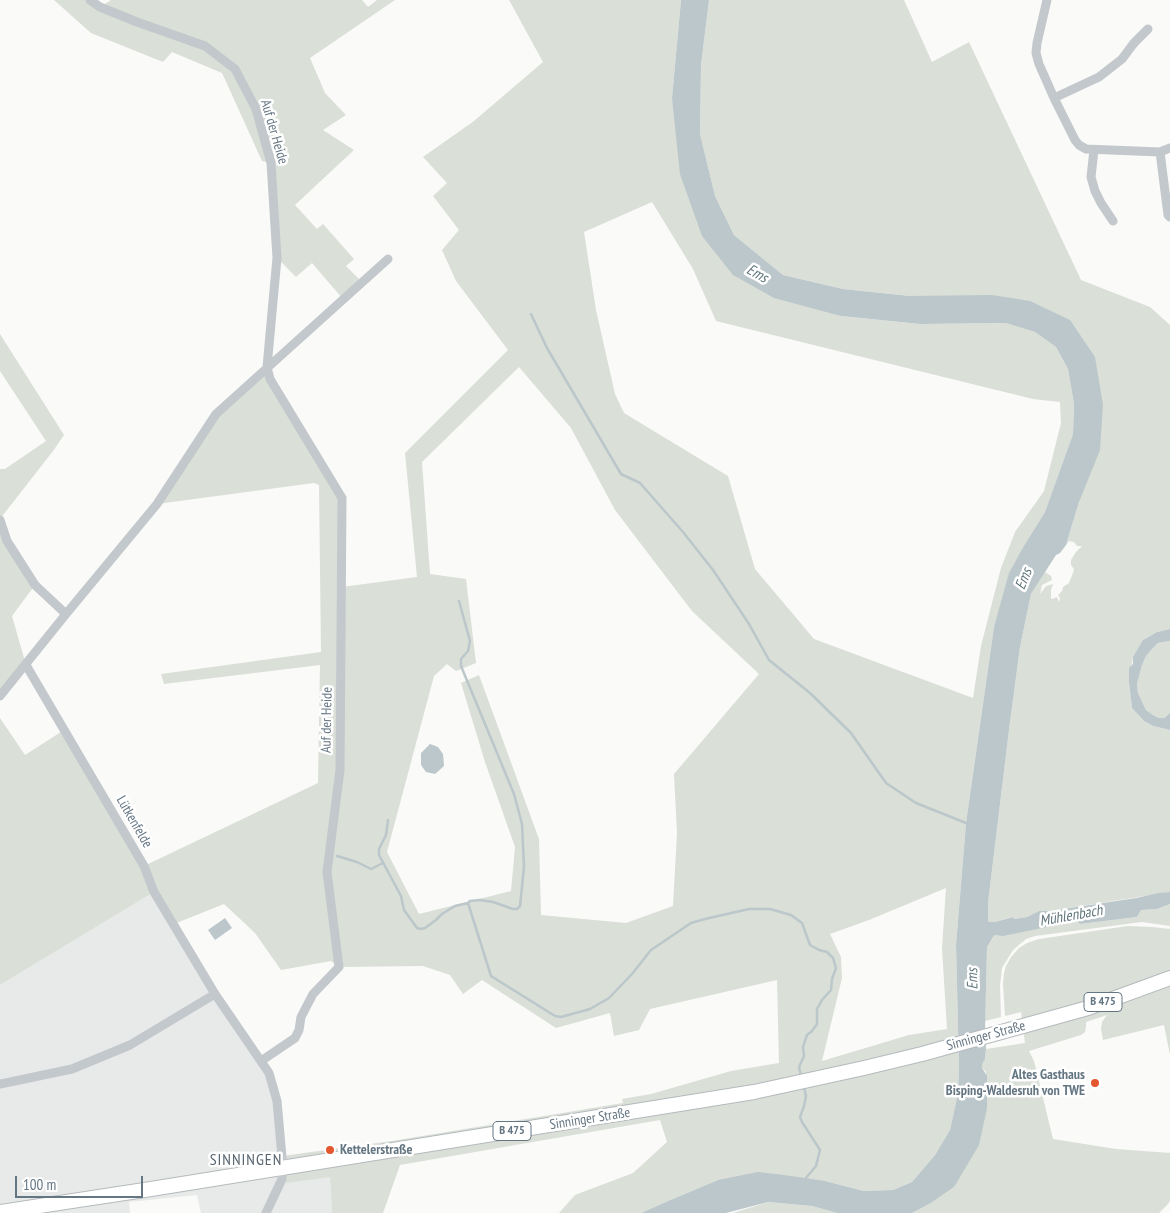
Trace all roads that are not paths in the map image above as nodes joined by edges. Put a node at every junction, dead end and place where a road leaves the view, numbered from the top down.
1 (90, 0) edge
2 (1047, 0) edge
3 (1148, 29) dead end
4 (1054, 98) junction
5 (1170, 148) edge
6 (1094, 150) junction
7 (1160, 152) junction
8 (1170, 217) edge
9 (1113, 220) dead end
10 (388, 259) dead end
11 (268, 367) junction
12 (0, 520) edge
13 (66, 614) junction
14 (26, 665) junction
15 (0, 696) edge
16 (1170, 978) edge
17 (215, 994) junction
18 (262, 1061) junction
19 (0, 1084) edge
20 (283, 1168) junction
21 (0, 1212) edge
22 (266, 1213) edge

1 - 11 street, Auf der Heide
2 - 4 street
3 - 4 street
4 - 6 street
5 - 7 street
6 - 7 street
6 - 9 street
7 - 8 street
10 - 11 street
11 - 13 street
11 - 18 street, Auf der Heide
12 - 13 street
13 - 14 street
14 - 15 street
14 - 17 street, Lütkenfelde
16 - 20 main road, Sinninger Straße / B 475
17 - 18 street, Lütkenfelde
17 - 19 street
18 - 20 street, Lütkenfelde
20 - 21 main road, Sinninger Straße / B 475
20 - 22 street

